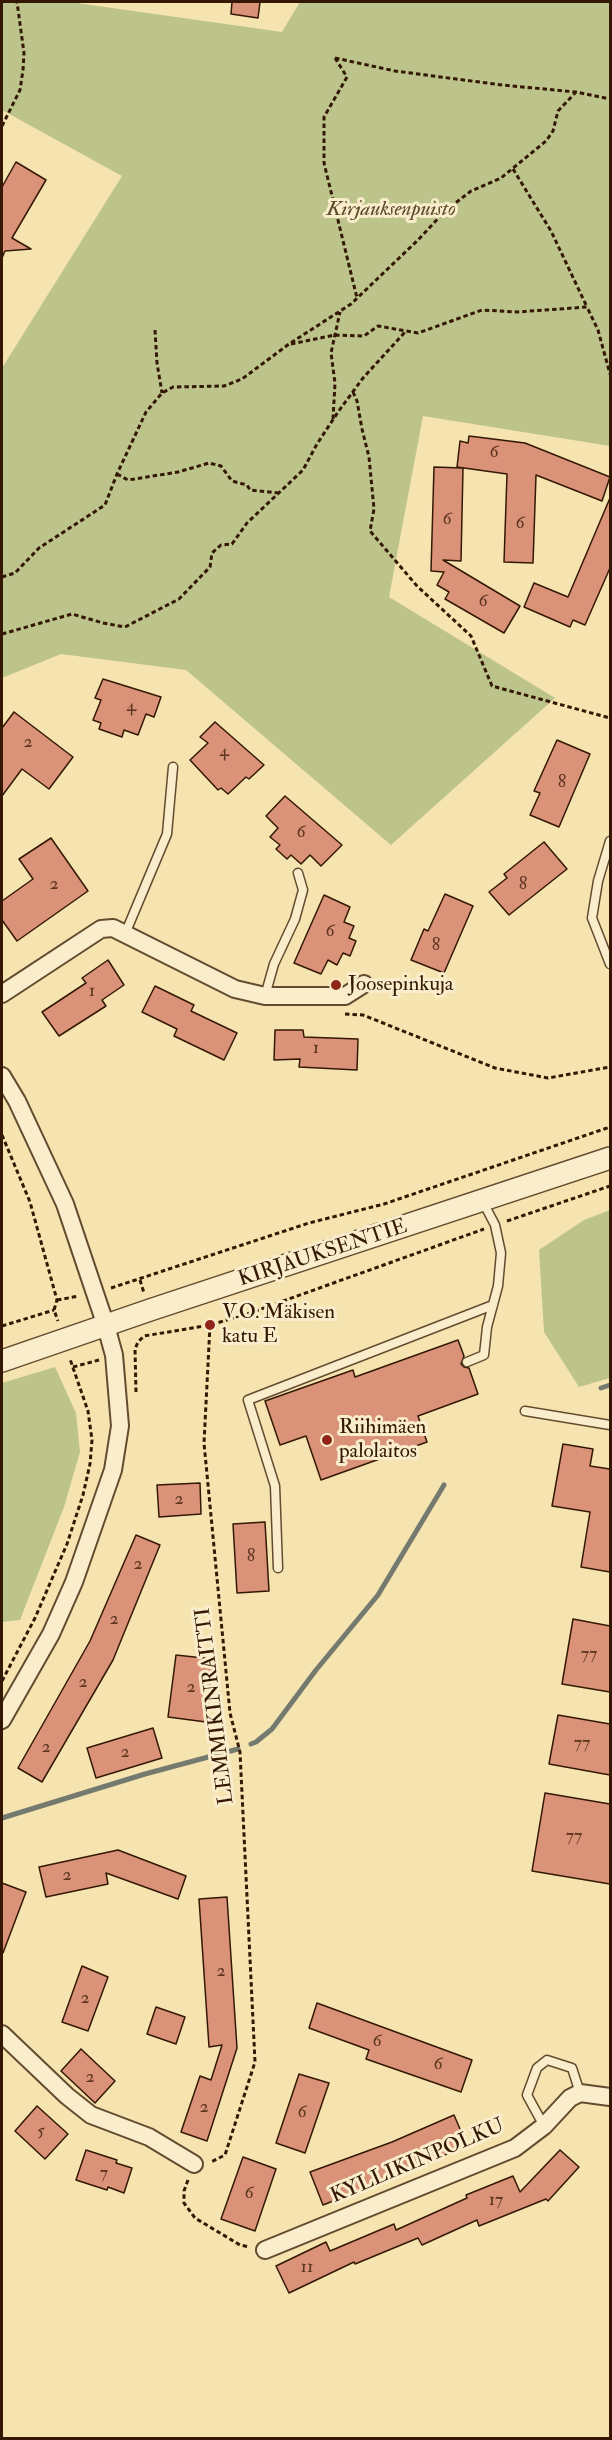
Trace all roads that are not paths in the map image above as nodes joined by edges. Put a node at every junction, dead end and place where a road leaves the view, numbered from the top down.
1 (173, 767) dead end
2 (610, 841) edge
3 (298, 873) dead end
4 (125, 934) junction
5 (610, 964) edge
6 (364, 984) dead end
7 (2, 994) edge
8 (265, 996) junction
9 (2, 1077) edge
10 (610, 1158) edge
11 (483, 1202) junction
12 (493, 1305) junction
13 (106, 1326) junction
14 (2, 1361) edge
15 (466, 1362) dead end
16 (525, 1411) dead end
17 (610, 1425) edge
18 (278, 1568) dead end
19 (2, 1720) edge
20 (2, 2034) edge
21 (580, 2093) junction
22 (610, 2097) edge
23 (544, 2126) junction
24 (195, 2163) road end
25 (266, 2250) road end

1 - 4 lane
2 - 5 lane
3 - 8 lane
4 - 7 street
4 - 8 street
6 - 8 street
9 - 13 street
10 - 11 street, KIRJAUKSENTIE
11 - 12 lane
11 - 13 street, KIRJAUKSENTIE
12 - 15 lane
12 - 18 lane
13 - 14 street, KIRJAUKSENTIE
13 - 19 street
16 - 17 lane
20 - 24 street
21 - 22 street
21 - 23 street, KYLLIKINPOLKU
21 - 23 lane
23 - 25 street, KYLLIKINPOLKU

